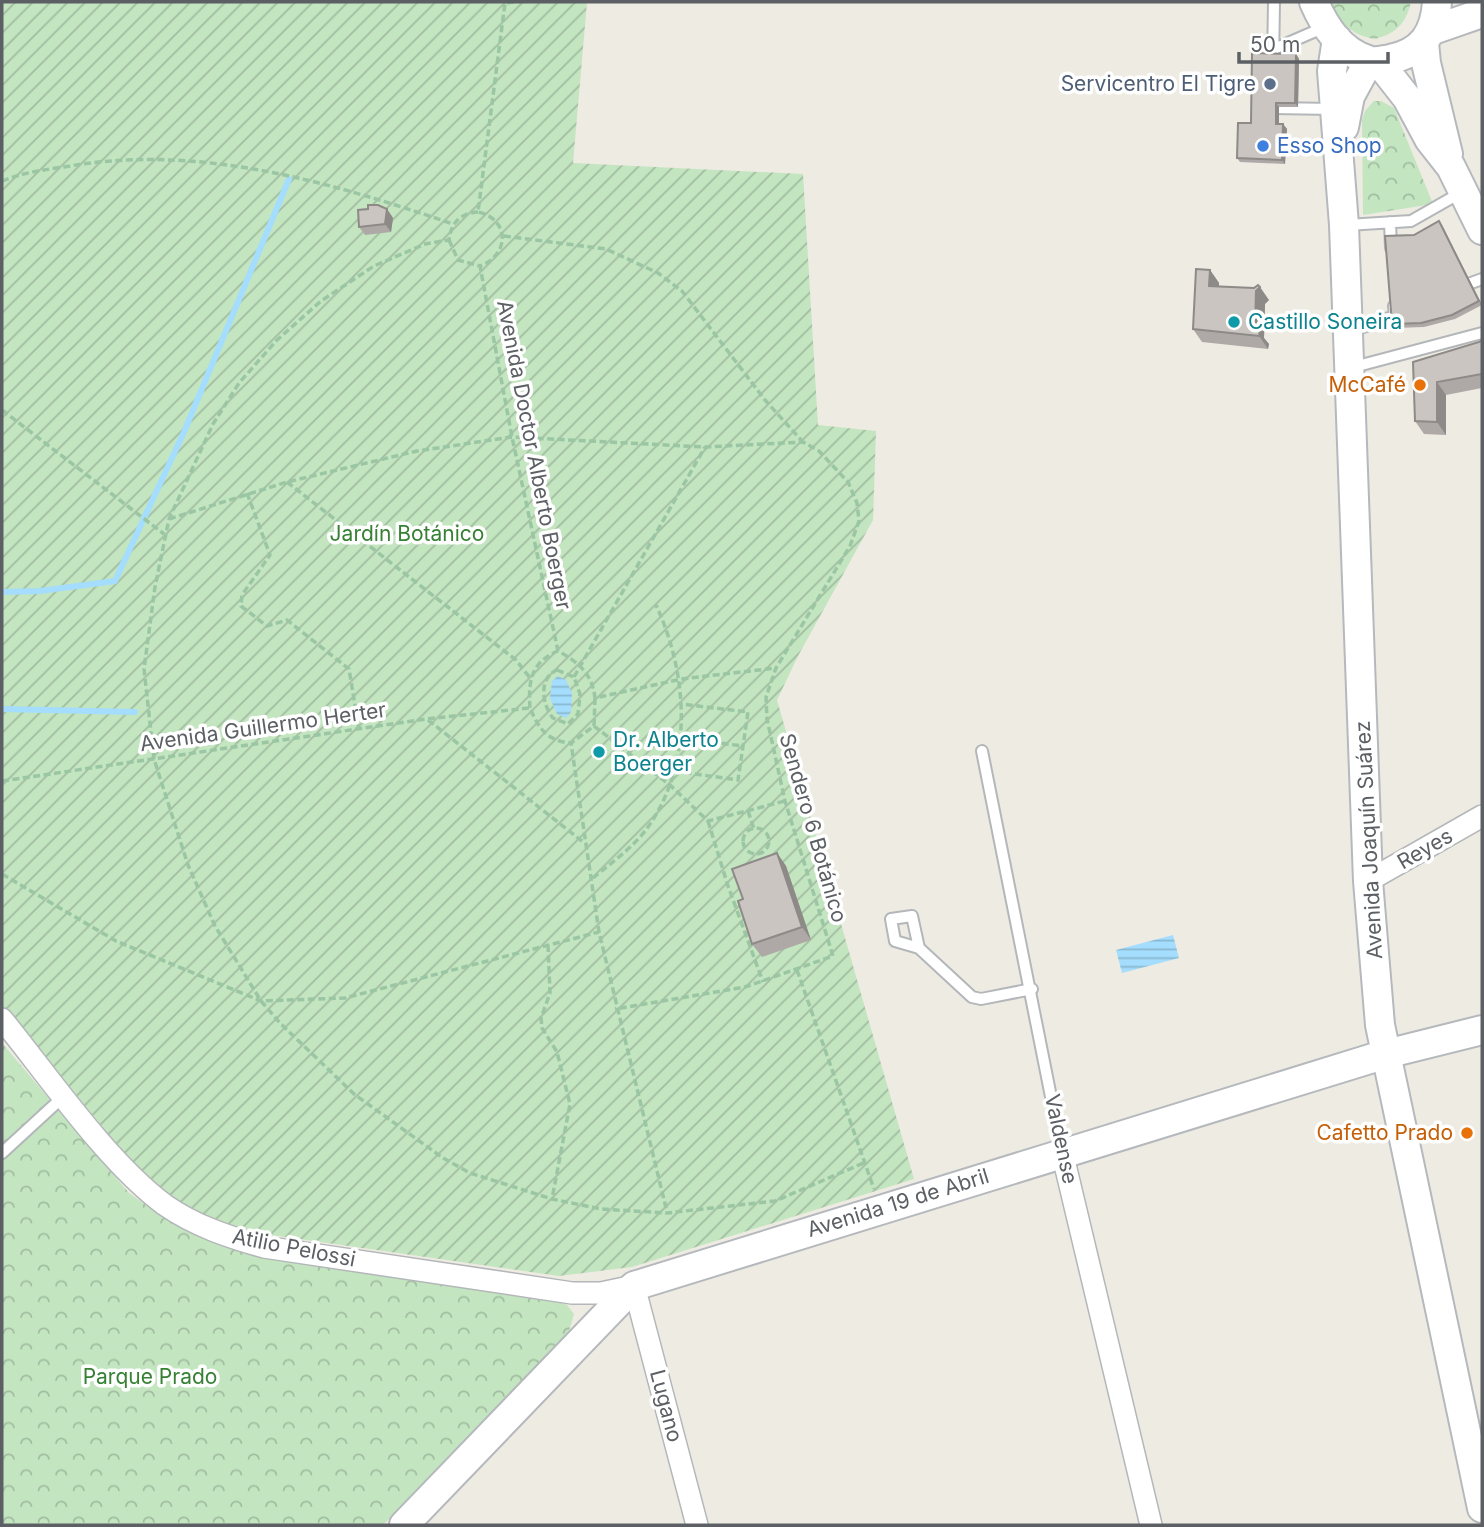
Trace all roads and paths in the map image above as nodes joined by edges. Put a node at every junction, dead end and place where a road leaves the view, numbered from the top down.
1 (514, 2) edge
2 (1274, 2) edge
3 (1437, 2) edge
4 (1482, 13) edge
5 (1325, 23) edge
6 (1428, 37) junction
7 (1273, 49) junction
8 (1373, 61) junction
9 (1273, 72) edge
10 (1273, 85) edge
11 (1335, 110) junction
12 (1340, 161) junction
13 (1457, 179) junction
14 (2, 181) edge
15 (478, 212) junction
16 (1427, 213) junction
17 (1390, 222) junction
18 (453, 224) junction
19 (1344, 225) junction
20 (1433, 225) edge
21 (1482, 230) edge
22 (504, 236) junction
23 (449, 240) junction
24 (1392, 262) edge
25 (480, 266) junction
26 (1457, 274) edge
27 (1482, 279) edge
28 (1394, 289) edge
29 (1348, 332) junction
30 (1482, 332) edge
31 (1349, 368) junction
32 (2, 410) edge
33 (512, 436) junction
34 (803, 442) junction
35 (705, 447) junction
36 (287, 482) junction
37 (247, 493) junction
38 (169, 519) junction
39 (164, 535) junction
40 (656, 605) dead end
41 (558, 650) junction
42 (582, 667) junction
43 (776, 668) junction
44 (574, 677) junction
45 (530, 678) junction
46 (681, 679) junction
47 (595, 698) junction
48 (681, 704) junction
49 (530, 708) junction
50 (426, 719) junction
51 (594, 726) junction
52 (359, 729) junction
53 (680, 738) junction
54 (571, 743) junction
55 (743, 746) junction
56 (982, 751) dead end
57 (154, 759) junction
58 (674, 771) junction
59 (2, 781) edge
60 (670, 785) junction
61 (785, 801) junction
62 (748, 810) junction
63 (1482, 816) edge
64 (708, 821) junction
65 (754, 829) junction
66 (587, 845) junction
67 (2, 874) edge
68 (593, 878) junction
69 (1368, 881) junction
70 (599, 932) junction
71 (548, 944) junction
72 (919, 948) dead end
73 (797, 970) junction
74 (763, 982) junction
75 (1032, 989) junction
76 (261, 1001) junction
77 (615, 1009) junction
78 (2, 1019) edge
79 (1482, 1030) edge
80 (1386, 1054) junction
81 (64, 1096) junction
82 (1062, 1152) junction
83 (2, 1153) edge
84 (552, 1199) junction
85 (667, 1213) junction
86 (634, 1286) junction
87 (1482, 1508) edge
88 (404, 1525) edge
89 (697, 1525) edge
90 (1151, 1525) edge

1 - 15 path
2 - 7 lane
3 - 6 street
4 - 6 street
5 - 7 lane
5 - 8 street
5 - 11 street, Avenida Joaquín Suárez
6 - 8 street
6 - 13 street
7 - 9 lane
8 - 12 street, Avenida Joaquín Suárez
8 - 13 street
10 - 11 lane
11 - 12 street, Avenida Joaquín Suárez
12 - 19 street, Avenida Joaquín Suárez
13 - 16 lane
13 - 21 street
14 - 18 path
15 - 18 path
15 - 22 path
16 - 17 lane
16 - 20 lane
17 - 19 lane
17 - 24 lane
18 - 23 path
19 - 29 street, Avenida Joaquín Suárez
22 - 25 path
22 - 34 path
23 - 25 path
23 - 38 path
25 - 33 path, Avenida Doctor Alberto Boerger
26 - 27 lane
28 - 29 lane
29 - 31 street, Avenida Joaquín Suárez
30 - 31 lane
31 - 69 street, Avenida Joaquín Suárez
32 - 39 path
33 - 35 path
33 - 36 path
33 - 41 path, Avenida Doctor Alberto Boerger
34 - 35 path
34 - 43 path, Sendero 6 Botánico
35 - 42 path
36 - 37 path
36 - 45 path
37 - 38 path
37 - 52 path
38 - 39 path
39 - 57 path
40 - 46 path
41 - 42 path
41 - 45 path
42 - 44 path
42 - 47 path
43 - 46 path
43 - 61 path, Sendero 6 Botánico
44 - 44 path
45 - 49 path
46 - 47 path
46 - 48 path
47 - 51 path
48 - 53 path
48 - 55 path
49 - 50 path, Avenida Guillermo Herter
49 - 54 path
50 - 52 path, Avenida Guillermo Herter
50 - 66 path
51 - 54 path
51 - 60 path
52 - 57 path, Avenida Guillermo Herter
53 - 55 path
53 - 58 path
54 - 66 path
55 - 58 path
56 - 75 lane, Valdense
57 - 59 path, Avenida Guillermo Herter
57 - 76 path
58 - 60 path
60 - 64 path
60 - 68 path
61 - 62 path
61 - 73 path, Sendero 6 Botánico
62 - 64 path
62 - 65 path
63 - 69 street, Reyes
64 - 74 path
65 - 65 path
66 - 68 path
67 - 76 path
68 - 70 path
69 - 80 street, Avenida Joaquín Suárez
70 - 71 path
70 - 77 path
71 - 76 path
71 - 84 path
72 - 75 lane
73 - 74 path
73 - 85 path
74 - 77 path
75 - 82 lane, Valdense
76 - 84 path
77 - 85 path
78 - 81 street, Atilio Pelossi
79 - 80 street, Avenida 19 de Abril
80 - 82 street, Avenida 19 de Abril
80 - 87 street, Avenida Joaquín Suárez
81 - 83 lane
81 - 86 street, Atilio Pelossi
82 - 86 street, Avenida 19 de Abril
82 - 90 street, Valdense
84 - 85 path
86 - 88 street, Avenida 19 de Abril
86 - 89 street, Lugano

